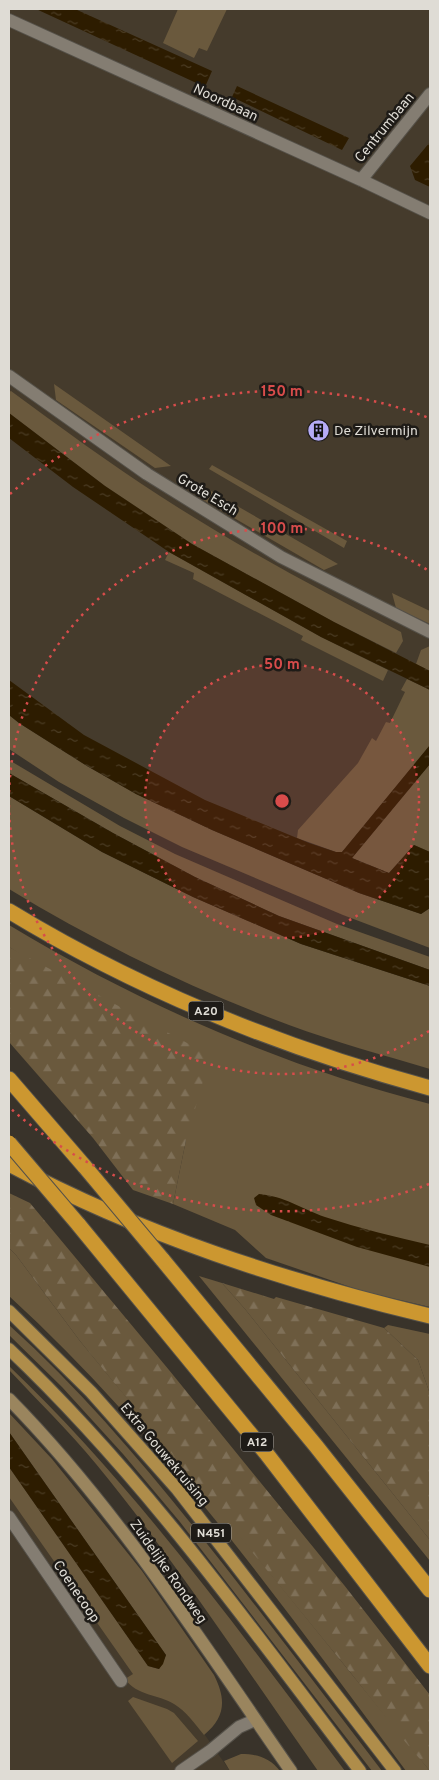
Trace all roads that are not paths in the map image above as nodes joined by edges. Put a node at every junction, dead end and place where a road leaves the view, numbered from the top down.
1 (9, 20) edge
2 (430, 94) edge
3 (360, 180) junction
4 (430, 213) edge
5 (9, 376) edge
6 (430, 632) edge
7 (9, 910) edge
8 (9, 1080) edge
9 (423, 1086) edge
10 (9, 1143) edge
11 (9, 1164) edge
12 (9, 1311) edge
13 (430, 1316) edge
14 (9, 1349) edge
15 (9, 1399) edge
16 (9, 1517) edge
17 (430, 1590) edge
18 (430, 1666) edge
19 (121, 1681) dead end
20 (255, 1720) junction
21 (181, 1771) edge
22 (291, 1771) edge
23 (360, 1771) edge
24 (395, 1771) edge

1 - 3 street, Noordbaan
2 - 3 street, Centrumbaan
3 - 4 street, Noordbaan
5 - 6 street, Grote Esch
7 - 9 highway, A20
8 - 17 highway, bridge
10 - 18 highway, A12, bridge
11 - 13 highway
12 - 24 main road, Extra Gouwekruising / N451
14 - 23 main road, N451
15 - 20 main road, Zuidelijke Rondweg
16 - 19 street, Coenecoop
20 - 21 street
20 - 22 main road, Zuidelijke Rondweg

